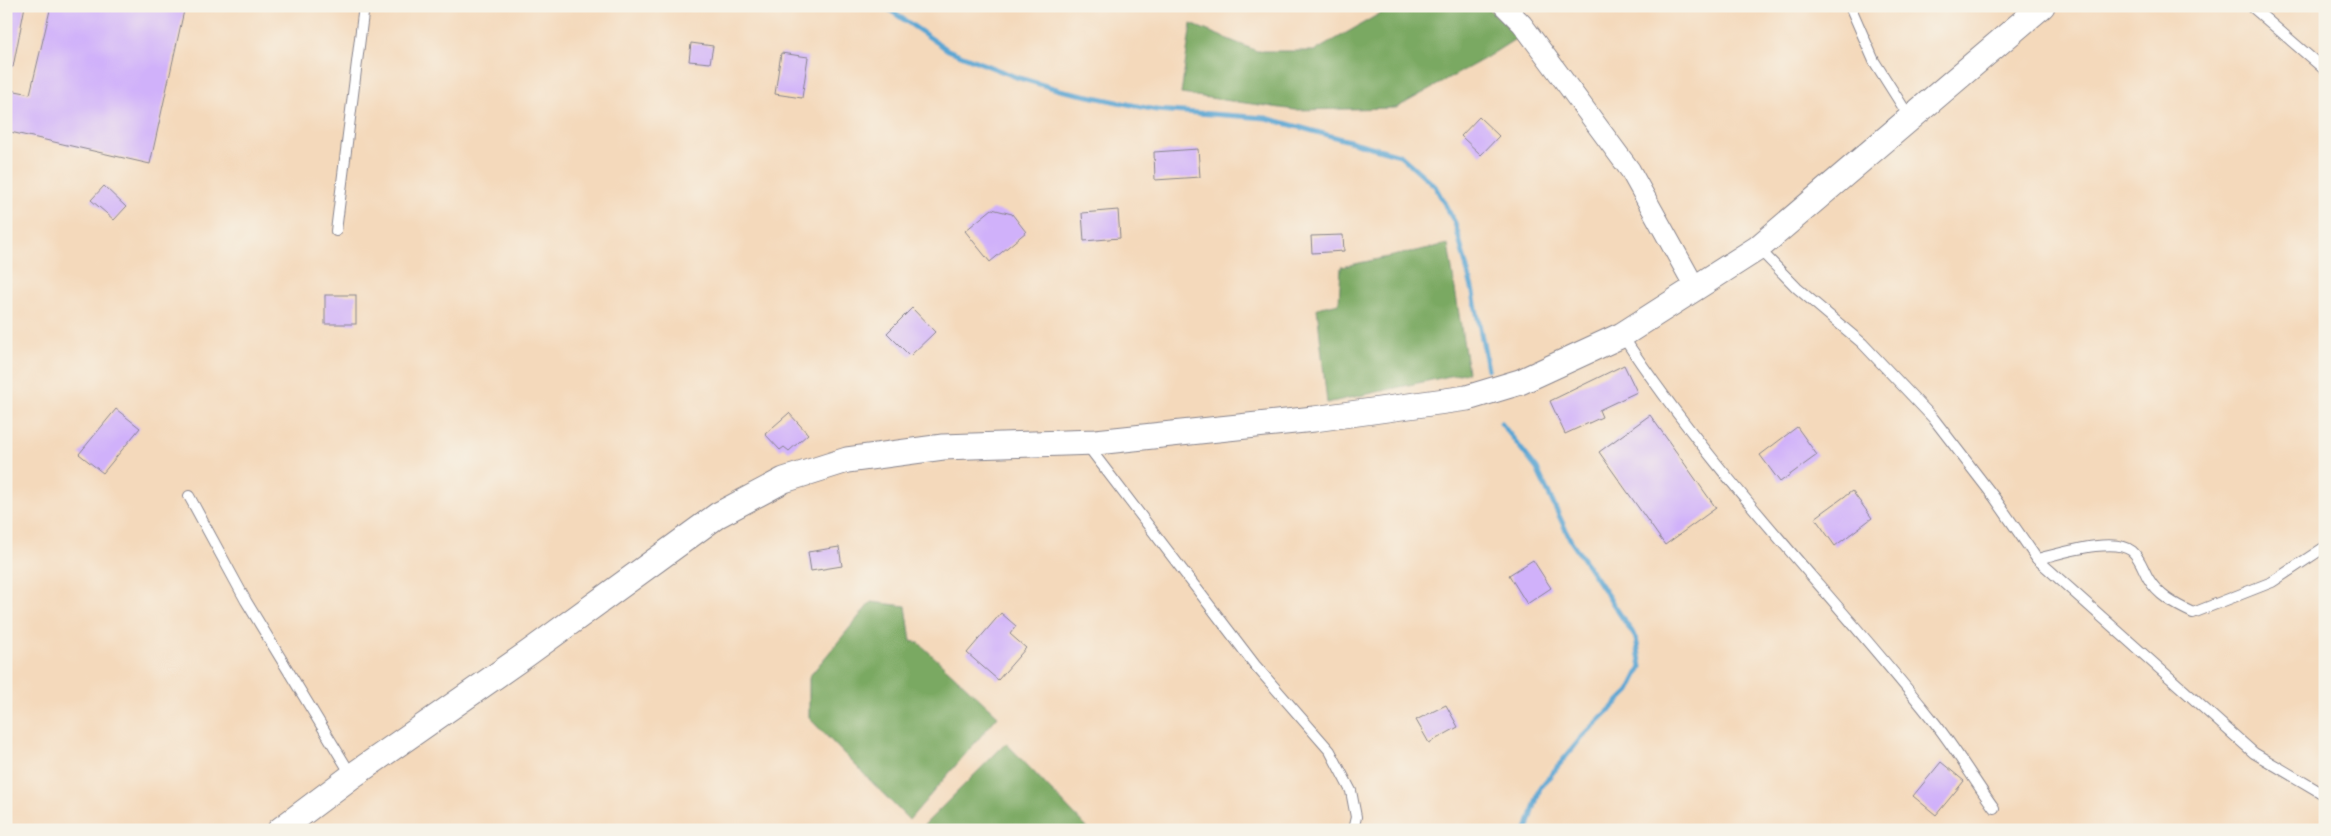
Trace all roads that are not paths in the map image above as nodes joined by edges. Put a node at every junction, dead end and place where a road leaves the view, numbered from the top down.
1 (364, 6) edge
2 (1504, 6) edge
3 (1850, 6) edge
4 (2042, 6) edge
5 (2251, 6) edge
6 (2325, 70) edge
7 (1910, 118) junction
8 (336, 231) dead end
9 (1758, 248) junction
10 (1696, 289) junction
11 (1622, 335) junction
12 (1085, 442) junction
13 (189, 496) dead end
14 (2325, 547) edge
15 (2037, 559) junction
16 (352, 776) junction
17 (2325, 795) edge
18 (1994, 808) dead end
19 (280, 830) edge
20 (1353, 830) edge

1 - 8 lane
2 - 10 street
3 - 7 lane
4 - 7 street
5 - 6 lane
7 - 9 street
9 - 10 street
9 - 15 lane
10 - 11 street
11 - 12 street
11 - 18 lane
12 - 16 street
12 - 20 lane
13 - 16 lane
14 - 15 lane
15 - 17 lane
16 - 19 street

